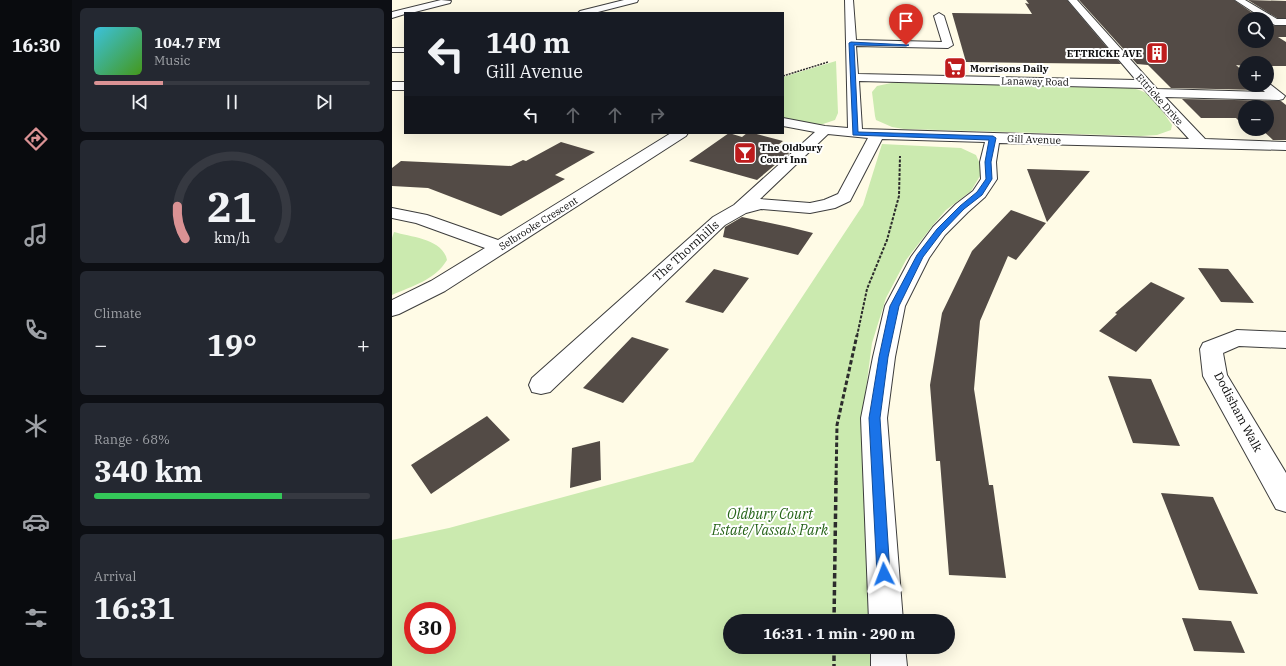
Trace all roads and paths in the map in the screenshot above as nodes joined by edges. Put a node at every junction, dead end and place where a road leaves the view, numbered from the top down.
1 (447, 0) edge
2 (634, 0) edge
3 (849, 0) edge
4 (1072, 0) edge
5 (1239, 0) edge
6 (587, 12) edge
7 (1256, 12) edge
8 (392, 15) edge
9 (939, 16) dead end
10 (1274, 22) edge
11 (1286, 22) edge
12 (851, 43) junction
13 (392, 50) edge
14 (404, 50) edge
15 (851, 55) junction
16 (784, 76) edge
17 (852, 77) junction
18 (392, 86) edge
19 (404, 86) edge
20 (1150, 88) junction
21 (1273, 92) edge
22 (784, 122) edge
23 (825, 130) junction
24 (679, 134) edge
25 (855, 134) junction
26 (877, 135) junction
27 (993, 138) junction
28 (1201, 144) junction
29 (1286, 146) edge
30 (740, 210) junction
31 (392, 213) edge
32 (500, 247) junction
33 (392, 309) edge
34 (1286, 340) edge
35 (541, 385) dead end
36 (1286, 499) edge
37 (886, 614) edge
38 (834, 654) edge
39 (888, 654) edge
40 (834, 666) edge
41 (889, 666) edge

1 - 8 street
2 - 6 street
3 - 12 street
4 - 20 street, Ettricke Drive
5 - 7 street
9 - 12 street
10 - 11 street
12 - 15 street
13 - 14 lane
15 - 16 path
15 - 17 street
17 - 20 street, Lanaway Road
17 - 25 street
18 - 19 street
20 - 21 street, Lanaway Road
20 - 28 street, Ettricke Drive
22 - 23 street, Gill Avenue
23 - 25 street, Gill Avenue
23 - 30 street
24 - 32 street, Selbrooke Crescent
25 - 26 street, Gill Avenue
26 - 27 street, Gill Avenue
26 - 30 street, The Thornhills
27 - 28 street, Gill Avenue
27 - 37 street
28 - 29 street, Gill Avenue
30 - 35 street, The Thornhills
31 - 32 street
32 - 33 street, Selbrooke Crescent
34 - 36 street, Dodisham Walk
38 - 40 path
39 - 41 street

